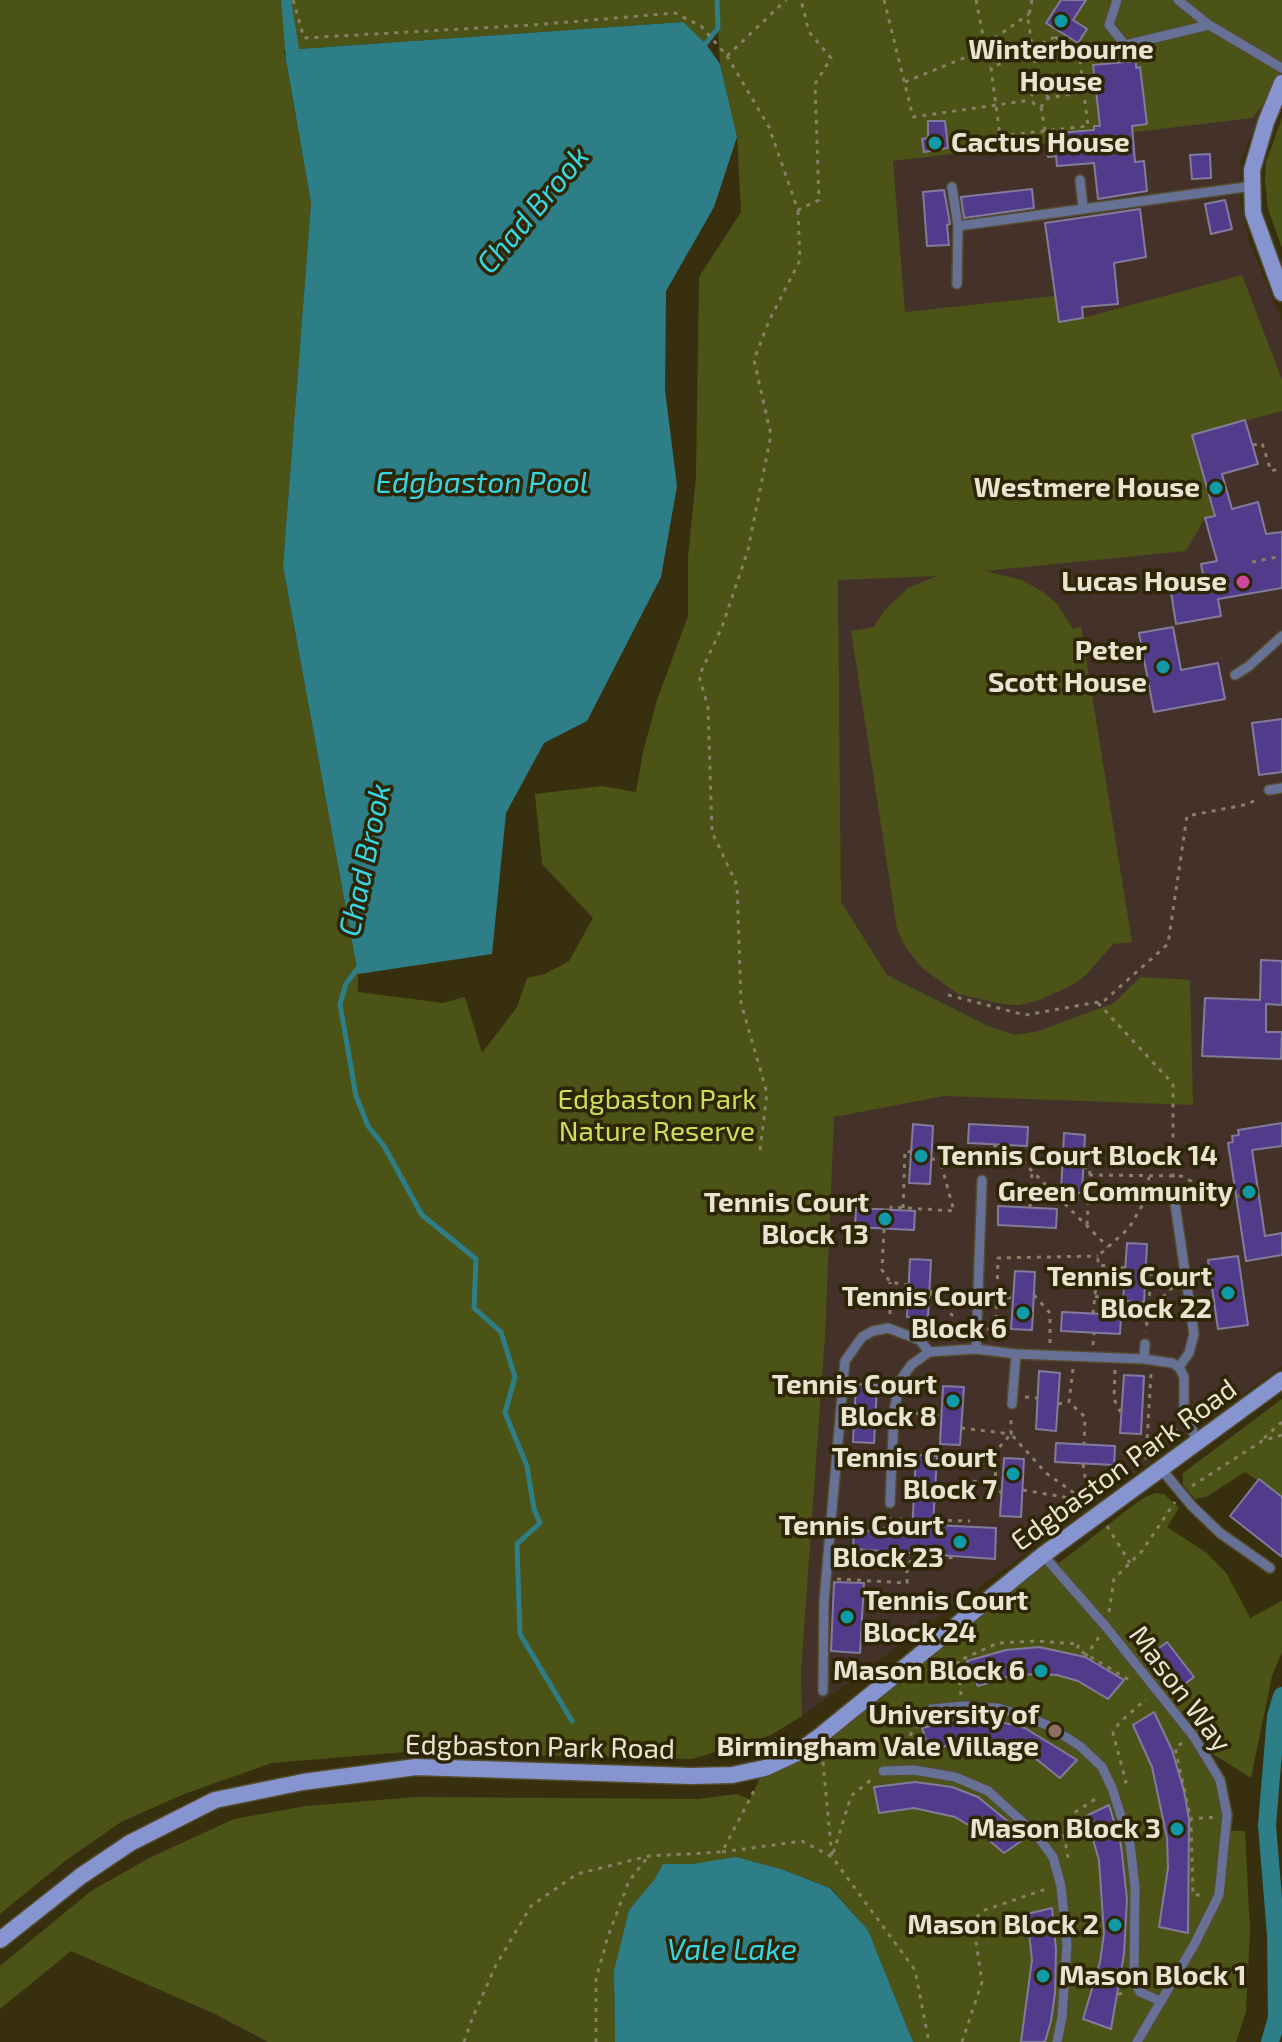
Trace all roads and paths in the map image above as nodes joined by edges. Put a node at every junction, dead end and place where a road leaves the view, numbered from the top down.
1 (293, 0) edge
2 (786, 0) edge
3 (801, 0) edge
4 (884, 0) edge
5 (976, 0) edge
6 (1032, 0) edge
7 (1117, 0) edge
8 (1178, 0) edge
9 (1029, 14) junction
10 (1209, 25) junction
11 (985, 46) junction
12 (1034, 47) junction
13 (727, 56) junction
14 (1282, 68) edge
15 (905, 82) junction
16 (1282, 83) edge
17 (1039, 90) junction
18 (1084, 92) junction
19 (1048, 98) junction
20 (1031, 100) junction
21 (995, 104) junction
22 (1041, 107) junction
23 (1045, 131) junction
24 (1080, 180) dead end
25 (1253, 186) junction
26 (952, 187) dead end
27 (1083, 207) junction
28 (798, 210) junction
29 (958, 226) junction
30 (957, 284) dead end
31 (1282, 293) edge
32 (1253, 445) dead end
33 (1282, 468) edge
34 (1282, 556) edge
35 (1252, 562) dead end
36 (1282, 636) edge
37 (1235, 675) dead end
38 (1282, 788) edge
39 (1269, 790) joint
40 (948, 995) dead end
41 (1097, 1002) junction
42 (995, 1144) dead end
43 (760, 1150) dead end
44 (911, 1152) dead end
45 (931, 1159) dead end
46 (940, 1160) junction
47 (1054, 1161) dead end
48 (995, 1162) junction
49 (1024, 1163) junction
50 (1083, 1167) dead end
51 (1032, 1172) junction
52 (1089, 1175) junction
53 (1173, 1176) junction
54 (1149, 1177) junction
55 (982, 1180) dead end
56 (1173, 1190) joint
57 (1239, 1196) dead end
58 (903, 1208) junction
59 (1030, 1208) dead end
60 (891, 1210) dead end
61 (1087, 1226) junction
62 (884, 1229) dead end
63 (1108, 1247) junction
64 (1098, 1256) junction
65 (1098, 1265) junction
66 (1125, 1268) dead end
67 (1146, 1268) dead end
68 (1185, 1275) junction
69 (890, 1282) junction
70 (909, 1285) dead end
71 (890, 1291) junction
72 (977, 1292) junction
73 (1034, 1295) dead end
74 (1095, 1296) junction
75 (889, 1297) junction
76 (997, 1297) junction
77 (1013, 1298) dead end
78 (1149, 1305) junction
79 (1148, 1311) junction
80 (1093, 1314) dead end
81 (890, 1328) junction
82 (976, 1328) junction
83 (1145, 1344) joint
84 (976, 1349) junction
85 (950, 1350) junction
86 (929, 1352) junction
87 (1016, 1354) junction
88 (1049, 1356) junction
89 (1075, 1357) junction
90 (1115, 1358) junction
91 (1148, 1360) junction
92 (1179, 1367) junction
93 (1282, 1380) edge
94 (1069, 1402) junction
95 (1012, 1404) joint
96 (1058, 1404) dead end
97 (894, 1411) junction
98 (1121, 1413) dead end
99 (941, 1416) dead end
100 (1282, 1422) edge
101 (961, 1428) dead end
102 (1011, 1434) junction
103 (1262, 1441) dead end
104 (1198, 1443) junction
105 (1084, 1445) dead end
106 (1146, 1458) dead end
107 (1083, 1464) dead end
108 (1162, 1470) junction
109 (995, 1483) junction
110 (935, 1487) dead end
111 (1023, 1490) dead end
112 (1002, 1494) dead end
113 (890, 1503) joint
114 (1092, 1506) junction
115 (888, 1519) junction
116 (970, 1521) dead end
117 (883, 1531) dead end
118 (1043, 1555) junction
119 (828, 1557) junction
120 (957, 1557) dead end
121 (907, 1562) junction
122 (1130, 1563) dead end
123 (1270, 1568) dead end
124 (826, 1579) junction
125 (1114, 1579) dead end
126 (1107, 1628) junction
127 (1086, 1656) junction
128 (1138, 1687) dead end
129 (823, 1691) dead end
130 (963, 1706) junction
131 (931, 1709) joint
132 (820, 1736) junction
133 (1185, 1741) dead end
134 (765, 1768) junction
135 (883, 1771) junction
136 (1227, 1815) junction
137 (1190, 1819) junction
138 (722, 1852) junction
139 (649, 1856) junction
140 (832, 1857) junction
141 (1219, 1895) junction
142 (0, 1940) edge
143 (1160, 2001) junction
144 (464, 2042) edge
145 (596, 2042) edge
146 (929, 2042) edge
147 (1057, 2042) edge
148 (1137, 2042) edge

1 - 13 path
2 - 13 path
3 - 28 path
4 - 15 path
5 - 11 path
6 - 9 path
7 - 10 lane
8 - 10 lane
9 - 11 path
9 - 12 path
10 - 14 lane
11 - 15 path
12 - 17 path
12 - 18 path
12 - 21 path
13 - 28 path
15 - 21 path
16 - 25 street
17 - 19 path
17 - 20 path
18 - 19 path
18 - 23 path
19 - 22 path
20 - 21 path
20 - 22 path
21 - 23 path
22 - 23 path
24 - 27 lane
25 - 27 lane
25 - 31 street
26 - 29 lane
27 - 29 lane
28 - 43 path
29 - 30 lane
32 - 33 path
34 - 35 path
36 - 37 lane
38 - 39 lane
39 - 41 path
40 - 41 path
41 - 53 path
42 - 48 path
44 - 58 path
45 - 46 path
46 - 48 path
46 - 58 path
47 - 49 path
48 - 49 path
49 - 51 path
50 - 52 path
51 - 59 path
51 - 61 path
52 - 54 path
52 - 61 path
53 - 54 path
53 - 56 path
53 - 57 path
54 - 63 path
55 - 72 lane
56 - 68 lane
58 - 60 path
61 - 63 path
62 - 69 path
63 - 64 path
64 - 65 path
64 - 76 path
65 - 66 path
65 - 74 path
67 - 78 path
68 - 79 path
68 - 92 lane
69 - 70 path
69 - 71 path
71 - 75 path
71 - 75 path
72 - 82 lane
72 - 85 path
73 - 88 path
74 - 78 path
74 - 80 path
75 - 81 path
76 - 77 path
76 - 82 path
78 - 79 path
79 - 83 path
81 - 86 lane
81 - 119 lane
82 - 84 lane
83 - 91 lane
84 - 85 lane
84 - 87 lane
85 - 86 lane
86 - 97 lane
87 - 88 lane
87 - 95 lane
88 - 89 lane
89 - 90 lane
89 - 94 path
90 - 91 lane
90 - 98 path
91 - 92 lane
91 - 106 path
92 - 104 lane
93 - 104 street, Edgbaston Park Road
94 - 96 path
94 - 105 path
95 - 102 path
97 - 99 path
97 - 113 lane
100 - 103 path
101 - 102 path
102 - 109 path
102 - 114 path
104 - 108 street, Edgbaston Park Road
107 - 114 path
108 - 114 street, Edgbaston Park Road
108 - 123 lane
109 - 110 path
109 - 112 path
111 - 114 path
113 - 115 path
114 - 118 street, Edgbaston Park Road
114 - 122 path
115 - 116 path
115 - 117 path
118 - 126 lane, Mason Way
118 - 132 street, Edgbaston Park Road
119 - 121 path
119 - 124 lane
120 - 121 path
121 - 124 path
124 - 129 lane
125 - 126 path
126 - 127 path
126 - 136 lane, Mason Way
127 - 128 path
127 - 130 path
130 - 131 lane
130 - 143 lane
131 - 135 path
132 - 134 street, Edgbaston Park Road
132 - 140 path
133 - 137 path
134 - 138 path
134 - 142 street, Edgbaston Park Road
135 - 140 path
135 - 147 lane
136 - 137 path
136 - 141 lane, Mason Way
137 - 141 path
138 - 139 path
138 - 140 path
139 - 144 path
139 - 145 path
140 - 146 path
141 - 143 lane, Mason Way
143 - 148 lane, Mason Way

